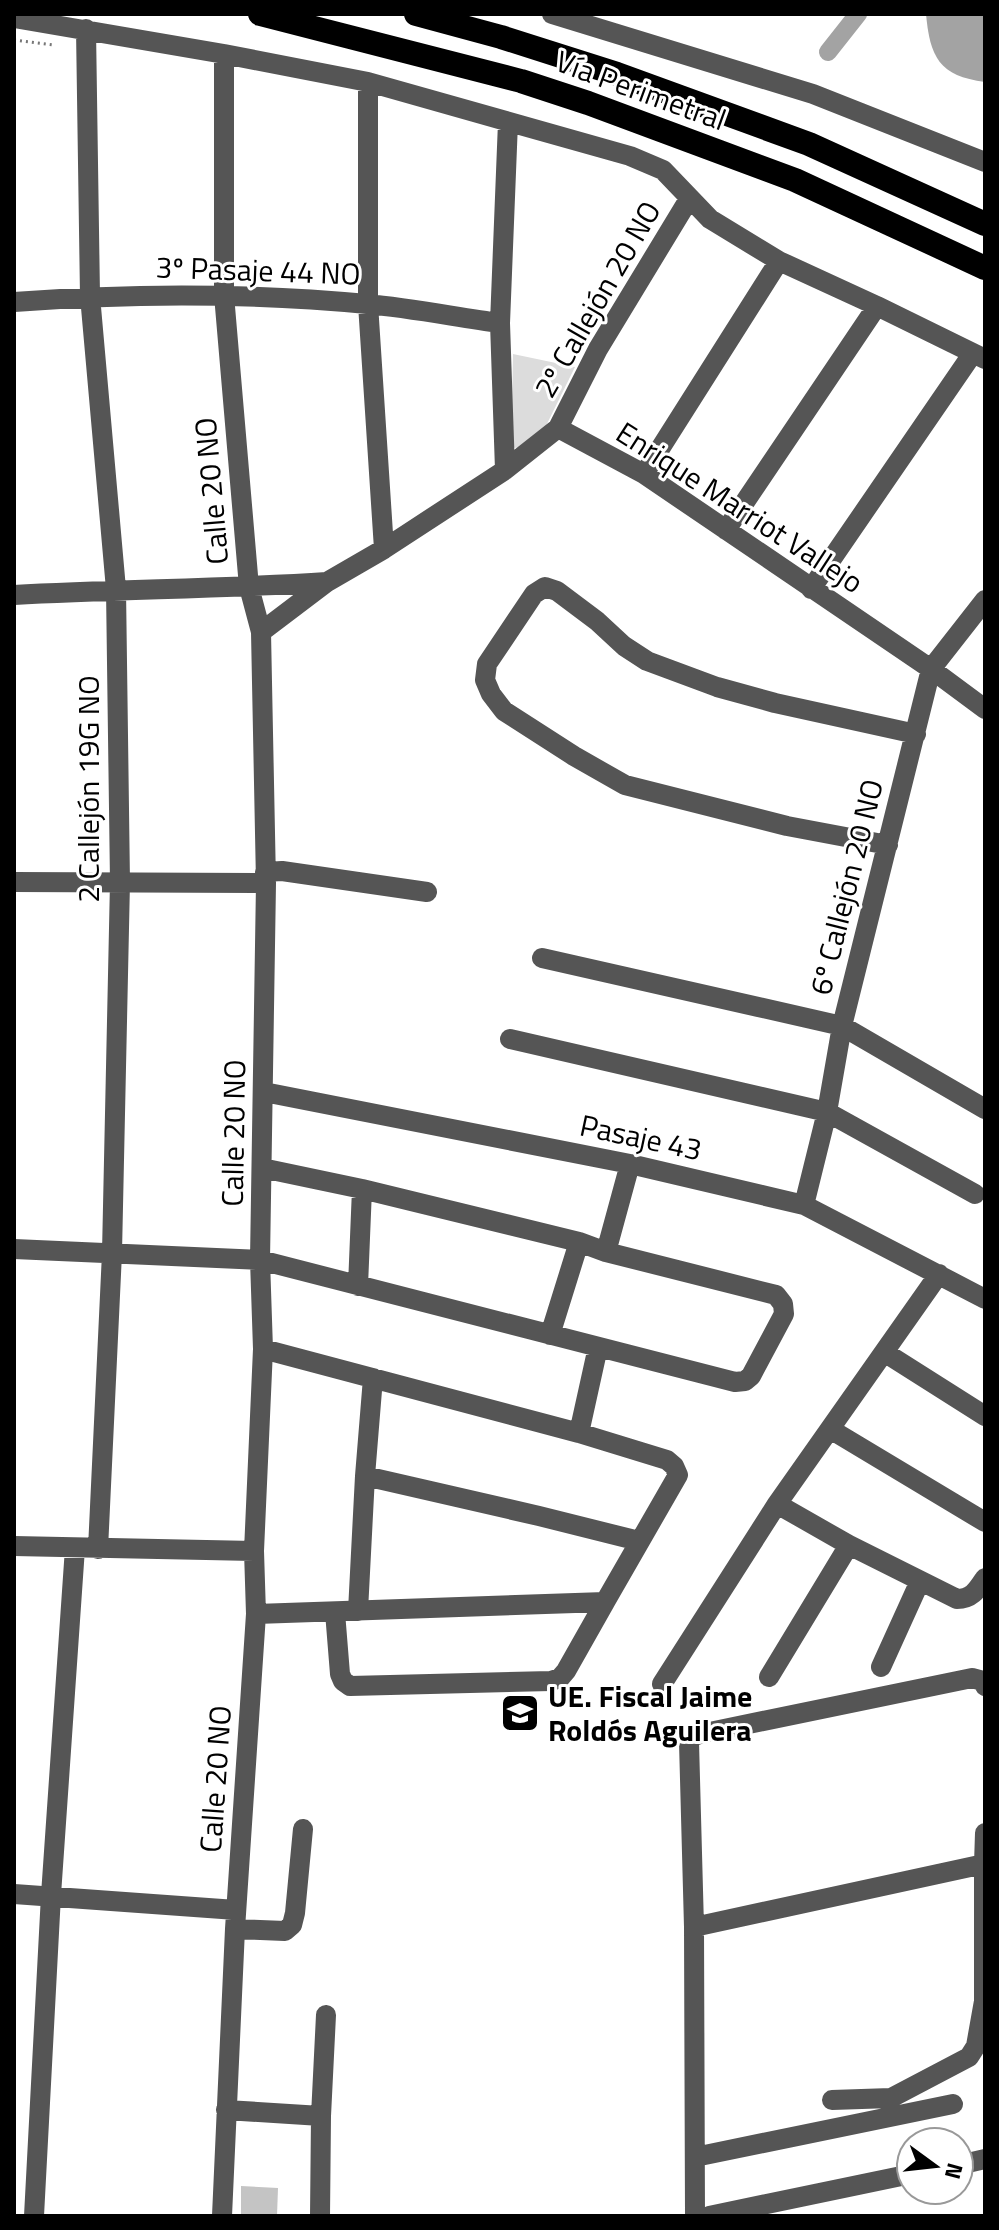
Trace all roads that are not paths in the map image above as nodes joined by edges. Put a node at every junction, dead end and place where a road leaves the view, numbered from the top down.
1 (260, 14) edge
2 (416, 14) edge
3 (552, 14) edge
4 (14, 18) edge
5 (86, 29) junction
6 (224, 54) junction
7 (368, 82) junction
8 (508, 122) junction
9 (985, 162) edge
10 (689, 199) junction
11 (985, 224) edge
12 (779, 261) junction
13 (985, 268) edge
14 (224, 295) junction
15 (90, 296) junction
16 (14, 302) edge
17 (368, 304) junction
18 (877, 306) junction
19 (500, 323) junction
20 (979, 356) edge
21 (558, 428) junction
22 (505, 470) junction
23 (644, 474) junction
24 (726, 530) junction
25 (384, 549) junction
26 (327, 582) junction
27 (249, 587) junction
28 (116, 589) junction
29 (811, 589) junction
30 (14, 595) edge
31 (985, 600) edge
32 (261, 632) junction
33 (931, 669) junction
34 (985, 709) edge
35 (916, 734) junction
36 (888, 845) junction
37 (265, 877) junction
38 (14, 882) edge
39 (120, 882) junction
40 (427, 892) dead end
41 (542, 958) dead end
42 (842, 1026) junction
43 (510, 1039) dead end
44 (264, 1092) junction
45 (985, 1109) edge
46 (827, 1112) junction
47 (630, 1164) junction
48 (262, 1168) junction
49 (362, 1189) junction
50 (975, 1194) dead end
51 (804, 1205) junction
52 (579, 1242) junction
53 (14, 1249) edge
54 (606, 1252) junction
55 (112, 1253) junction
56 (260, 1260) junction
57 (939, 1274) junction
58 (358, 1286) junction
59 (985, 1299) edge
60 (550, 1335) junction
61 (598, 1347) junction
62 (263, 1349) junction
63 (884, 1352) junction
64 (373, 1378) junction
65 (985, 1416) edge
66 (830, 1429) junction
67 (579, 1433) junction
68 (365, 1476) junction
69 (777, 1504) junction
70 (985, 1522) edge
71 (639, 1541) junction
72 (849, 1545) junction
73 (14, 1546) edge
74 (75, 1548) junction
75 (98, 1549) junction
76 (254, 1551) junction
77 (985, 1578) edge
78 (920, 1581) junction
79 (605, 1602) junction
80 (358, 1611) junction
81 (335, 1612) junction
82 (256, 1614) junction
83 (881, 1667) dead end
84 (769, 1677) dead end
85 (662, 1684) dead end
86 (985, 1686) edge
87 (303, 1829) dead end
88 (985, 1833) edge
89 (984, 1864) edge
90 (14, 1894) edge
91 (51, 1895) junction
92 (236, 1920) junction
93 (694, 1927) junction
94 (326, 2015) dead end
95 (832, 2100) dead end
96 (953, 2104) dead end
97 (226, 2110) junction
98 (321, 2116) junction
99 (695, 2157) junction
100 (895, 2177) edge
101 (34, 2216) edge
102 (222, 2216) edge
103 (320, 2216) edge
104 (695, 2216) edge
105 (709, 2216) edge

1 - 13 highway, Vía Perimetral
2 - 11 highway, Vía Perimetral
3 - 9 street, Vía Perimetral
4 - 5 street
5 - 6 street
5 - 15 street, 2 Callejón 19G NO
6 - 7 street
6 - 14 street, Calle 20 NO
7 - 8 street
7 - 17 street
8 - 10 street
8 - 19 street
10 - 12 street
10 - 21 street, 2º Callejón 20 NO
12 - 18 street
12 - 23 street
14 - 15 street, 3º Pasaje 44 NO
14 - 17 street, 3º Pasaje 44 NO
14 - 27 street, Calle 20 NO
15 - 16 street, 3º Pasaje 44 NO
15 - 28 street, 2 Callejón 19G NO
17 - 19 street, 3º Pasaje 44 NO
17 - 25 street
18 - 20 street
18 - 24 street
19 - 22 street
20 - 29 street
21 - 22 street
21 - 23 street, Enrique Marriot Vallejo
22 - 25 street
23 - 24 street, Enrique Marriot Vallejo
24 - 29 street, Enrique Marriot Vallejo
25 - 26 street
26 - 27 street
26 - 32 street
27 - 28 street
27 - 32 street, Calle 20 NO
28 - 30 street
28 - 39 street, 2 Callejón 19G NO
29 - 33 street, Enrique Marriot Vallejo
31 - 33 street, 6º Callejón 20 NO
32 - 37 street, Calle 20 NO
33 - 34 street, Enrique Marriot Vallejo
33 - 35 street, 6º Callejón 20 NO
35 - 36 street, 6º Callejón 20 NO
35 - 36 street
36 - 42 street, 6º Callejón 20 NO
37 - 39 street
37 - 40 street
37 - 44 street, Calle 20 NO
38 - 39 street
39 - 55 street, 2 Callejón 19G NO
41 - 42 street
42 - 45 street
42 - 46 street, 6º Callejón 20 NO
43 - 46 street
44 - 47 street, Pasaje 43
44 - 48 street, Calle 20 NO
46 - 50 street
46 - 51 street, 6º Callejón 20 NO
47 - 51 street, Pasaje 43
47 - 54 street
48 - 49 street
48 - 56 street, Calle 20 NO
49 - 52 street
49 - 58 street
51 - 57 street, Pasaje 43
52 - 54 street
52 - 60 street
53 - 55 street
54 - 61 street
55 - 56 street
55 - 75 street, 2 Callejón 19G NO
56 - 58 street
56 - 62 street, Calle 20 NO
57 - 59 street, Pasaje 43
57 - 63 street
58 - 60 street
60 - 61 street
61 - 67 street
62 - 64 street
62 - 76 street, Calle 20 NO
63 - 65 street
63 - 66 street
64 - 67 street
64 - 68 street
66 - 69 street
66 - 70 street
67 - 71 street
68 - 71 street
68 - 80 street
69 - 72 street
69 - 85 street
71 - 79 street
72 - 78 street
72 - 84 street
73 - 74 street
74 - 75 street
74 - 91 street
75 - 76 street
76 - 82 street, Calle 20 NO
77 - 78 street
78 - 83 street
79 - 80 street
79 - 81 street
80 - 81 street
81 - 82 street
82 - 92 street, Calle 20 NO
86 - 93 street
87 - 92 street
88 - 89 street
89 - 93 street
89 - 95 street
90 - 91 street
91 - 92 street
91 - 101 street
92 - 97 street, Calle 20 NO
93 - 99 street
94 - 98 street
96 - 99 street
97 - 98 street
97 - 102 street, Calle 20 NO
98 - 103 street
99 - 104 street
100 - 105 street

